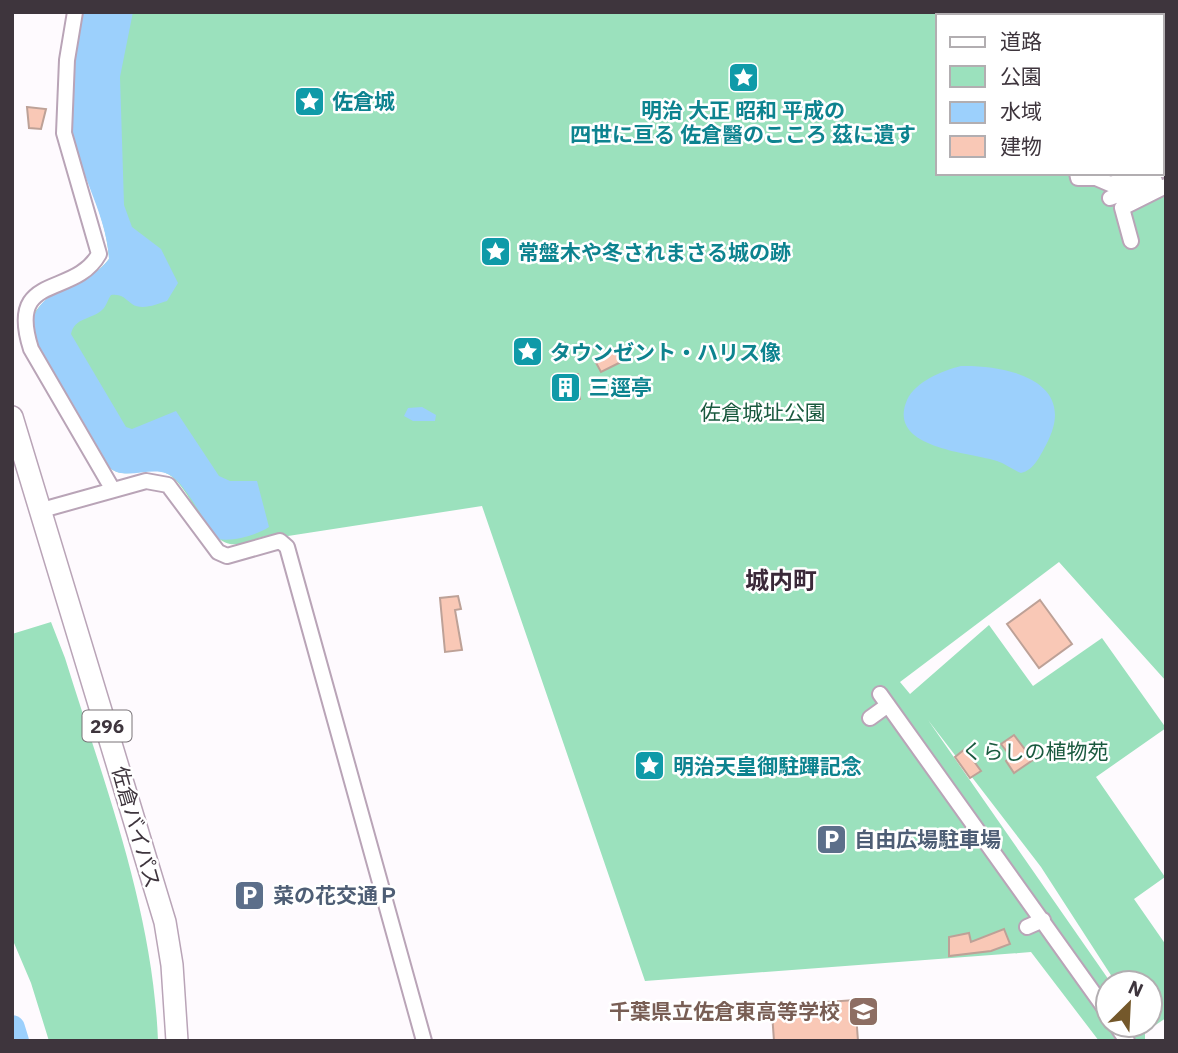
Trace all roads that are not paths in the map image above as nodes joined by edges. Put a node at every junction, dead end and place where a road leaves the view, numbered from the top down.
1 (75, 12) edge
2 (1077, 175) edge
3 (1143, 175) edge
4 (1166, 177) edge
5 (1166, 186) edge
6 (1110, 198) dead end
7 (1131, 241) dead end
8 (12, 417) edge
9 (113, 490) junction
10 (42, 510) junction
11 (870, 718) dead end
12 (1043, 920) junction
13 (1027, 927) dead end
14 (1094, 993) edge
15 (177, 1041) edge
16 (424, 1041) edge

1 - 9 street
2 - 3 street
4 - 6 street
5 - 7 street
8 - 10 highway, 佐倉バイパス / 296
9 - 10 street
9 - 16 street
10 - 15 highway, 佐倉バイパス / 296
11 - 12 street
12 - 13 street
12 - 14 street

